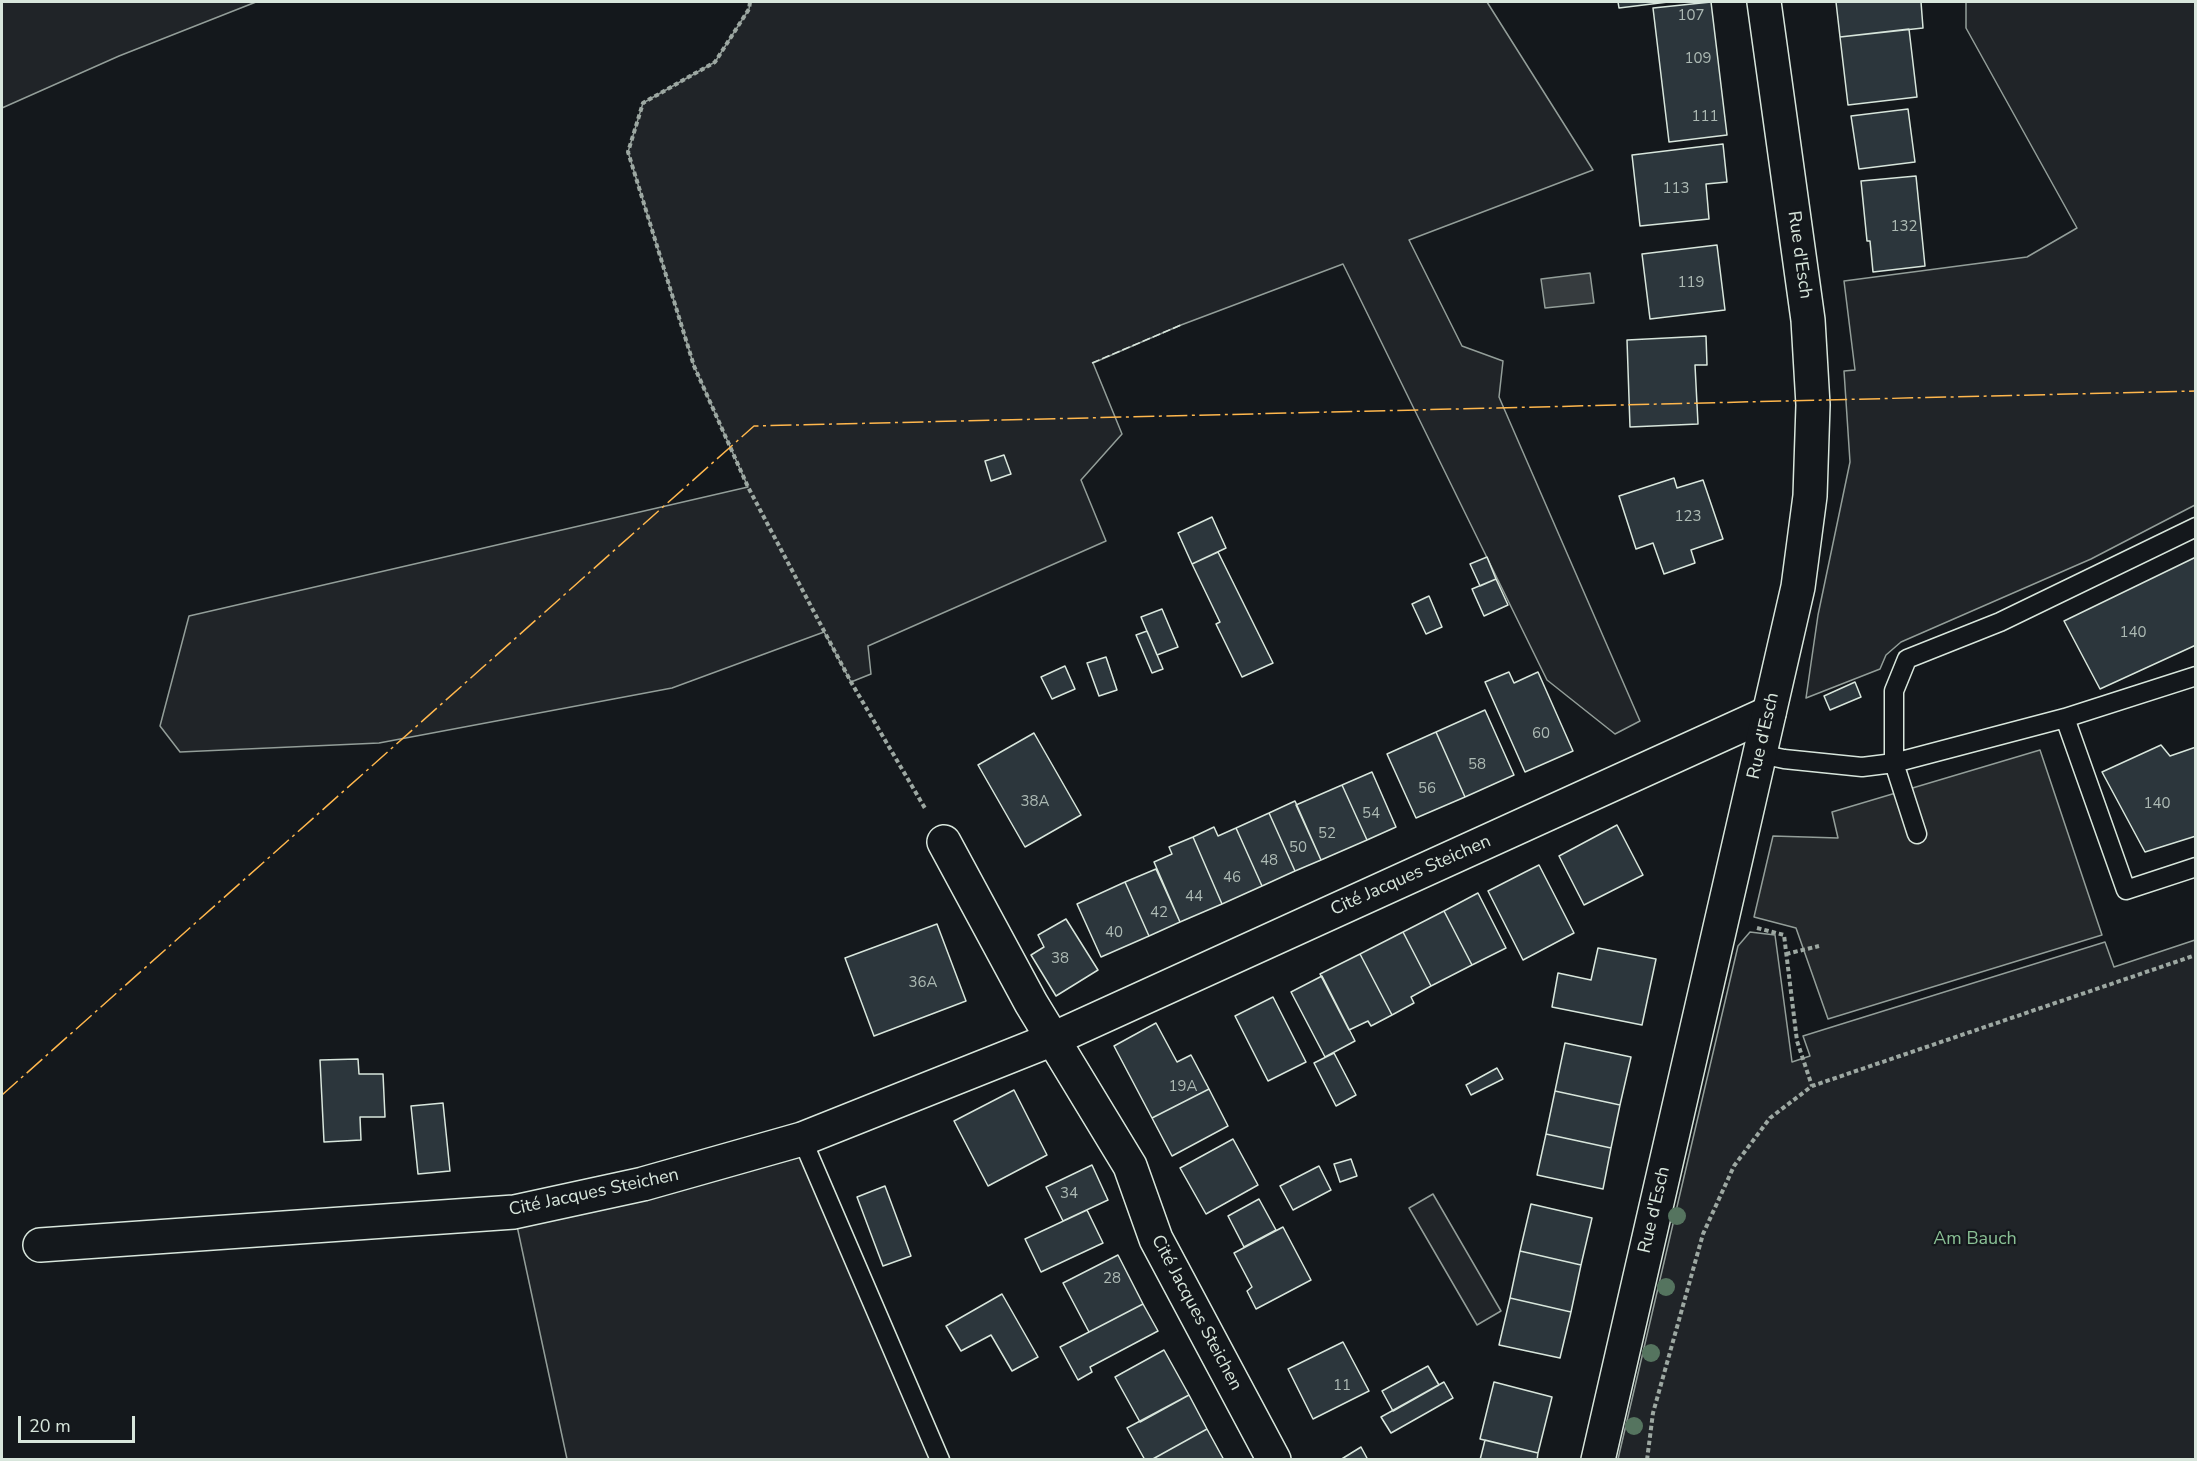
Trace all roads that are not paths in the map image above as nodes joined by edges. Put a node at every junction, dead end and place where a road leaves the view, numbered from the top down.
1 (1764, 2) edge
2 (2196, 526) edge
3 (2196, 676) edge
4 (1769, 714) junction
5 (2065, 718) junction
6 (1760, 754) junction
7 (1894, 763) junction
8 (1917, 834) dead end
9 (944, 842) road end
10 (2196, 867) edge
11 (1053, 1039) junction
12 (802, 1139) junction
13 (40, 1245) dead end
14 (940, 1460) edge
15 (1274, 1460) edge
16 (1598, 1460) edge

1 - 4 street, Rue d'Esch
2 - 7 lane
3 - 5 lane
4 - 6 street, Rue d'Esch
4 - 11 street, Cité Jacques Steichen
5 - 7 lane
5 - 10 lane
6 - 7 lane
6 - 16 street, Rue d'Esch
7 - 8 lane
9 - 11 street, Cité Jacques Steichen
11 - 12 street, Cité Jacques Steichen
11 - 15 street, Cité Jacques Steichen
12 - 13 street, Cité Jacques Steichen
12 - 14 lane

